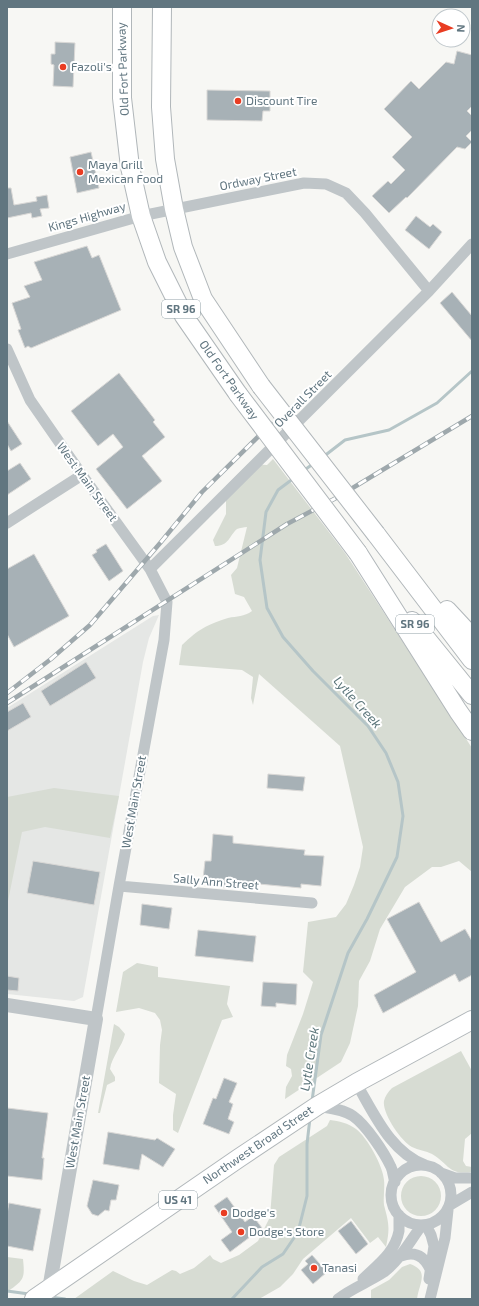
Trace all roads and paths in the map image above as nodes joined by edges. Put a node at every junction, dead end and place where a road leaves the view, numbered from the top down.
1 (122, 7) edge
2 (162, 7) edge
3 (174, 209) junction
4 (141, 216) junction
5 (472, 244) edge
6 (7, 254) edge
7 (429, 291) junction
8 (7, 348) edge
9 (82, 475) junction
10 (7, 522) edge
11 (376, 534) junction
12 (358, 553) junction
13 (150, 569) junction
14 (472, 637) edge
15 (472, 660) edge
16 (472, 695) edge
17 (472, 731) edge
18 (119, 886) junction
19 (312, 903) dead end
20 (7, 1006) edge
21 (96, 1019) junction
22 (472, 1020) edge
23 (356, 1083) junction
24 (317, 1106) junction
25 (427, 1166) junction
26 (441, 1173) junction
27 (472, 1178) edge
28 (395, 1182) junction
29 (472, 1192) edge
30 (449, 1207) junction
31 (398, 1215) junction
32 (424, 1225) junction
33 (401, 1256) junction
34 (430, 1269) junction
35 (50, 1286) edge
36 (358, 1286) junction
37 (34, 1299) edge
38 (338, 1299) edge
39 (427, 1299) edge
40 (430, 1299) edge

1 - 4 main road, Old Fort Parkway / SR 96
2 - 3 main road, Old Fort Parkway / SR 96
3 - 4 street, Kings Highway
3 - 7 street, Ordway Street
3 - 11 main road, Old Fort Parkway / SR 96, bridge
4 - 6 street, Kings Highway
4 - 12 main road, Old Fort Parkway / SR 96, bridge
5 - 7 street, Overall Street
7 - 13 street, Overall Street
8 - 9 street, West Main Street
9 - 10 street
9 - 13 street, West Main Street
11 - 14 main road
11 - 15 main road, Old Fort Parkway / SR 96
12 - 16 main road, Old Fort Parkway / SR 96
12 - 17 main road
13 - 18 street, West Main Street
18 - 19 street, Sally Ann Street
18 - 21 street, West Main Street
20 - 21 street
21 - 35 street, West Main Street
22 - 23 main road, Northwest Broad Street / US 41
23 - 24 main road, Northwest Broad Street / US 41
23 - 25 street
24 - 28 street
24 - 35 main road, Northwest Broad Street / US 41
25 - 26 street
25 - 28 street
26 - 27 street
26 - 30 street
28 - 31 street
29 - 30 street
30 - 32 street
30 - 40 street
31 - 32 street
31 - 36 street
32 - 33 street
32 - 34 street
33 - 34 street
33 - 36 street
34 - 39 street
35 - 37 main road, Northwest Broad Street / US 41
36 - 38 street

